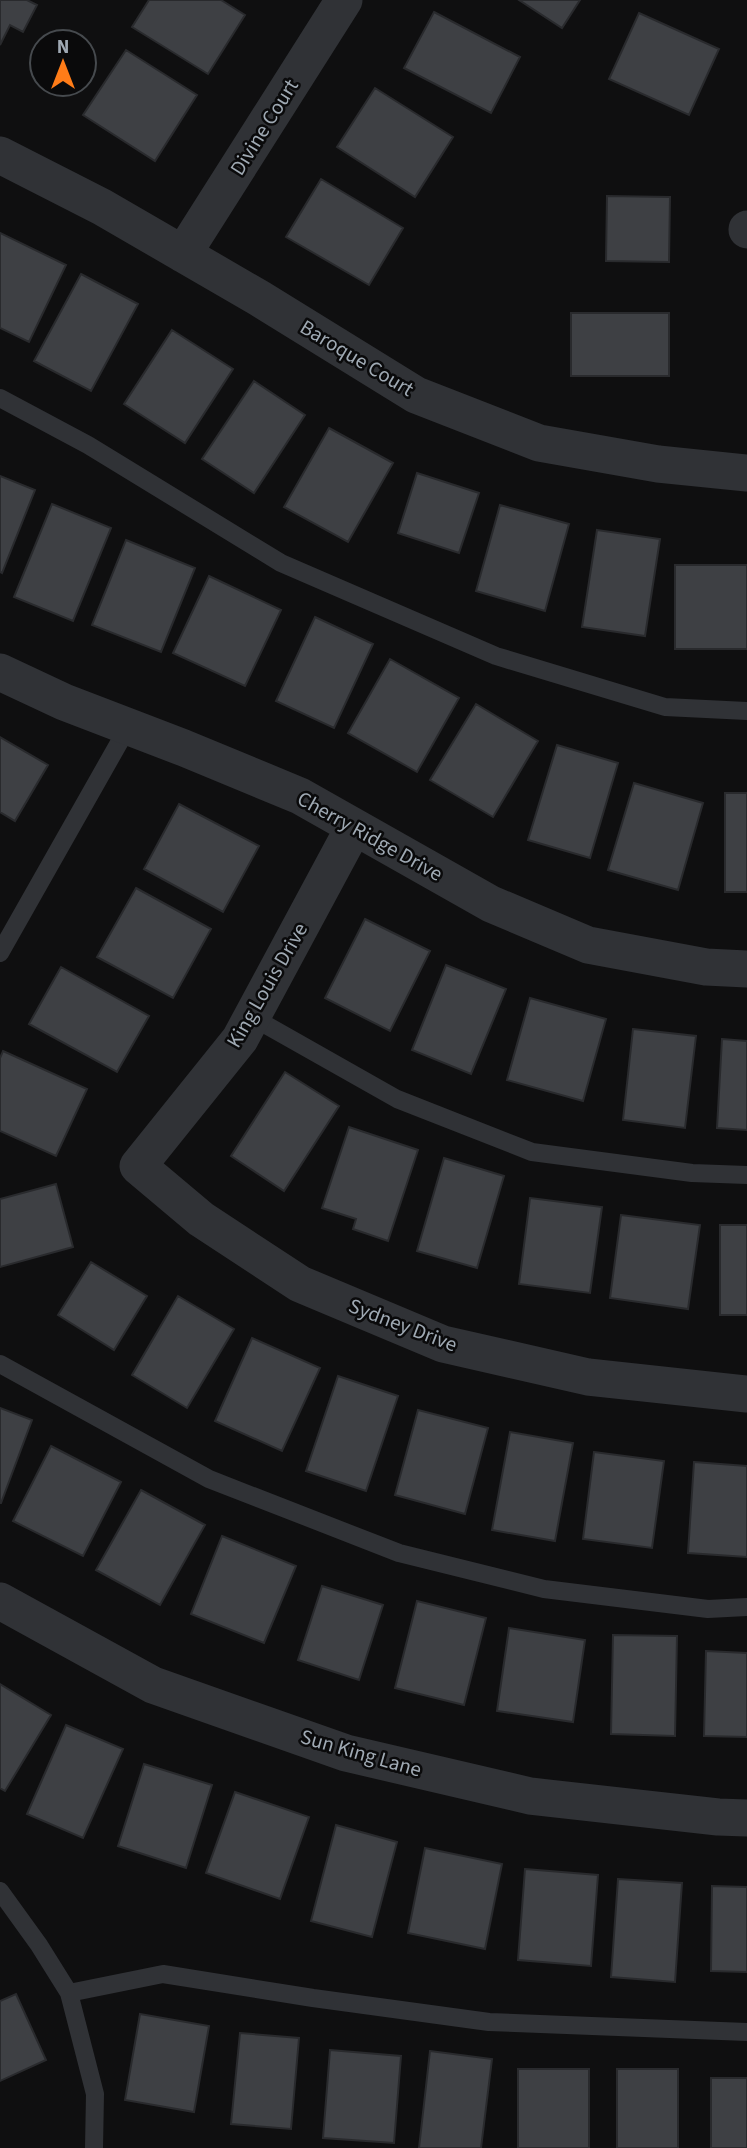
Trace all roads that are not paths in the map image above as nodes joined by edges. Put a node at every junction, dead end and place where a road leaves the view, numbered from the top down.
1 (344, 0) edge
2 (0, 155) edge
3 (183, 254) junction
4 (0, 398) edge
5 (747, 473) edge
6 (0, 672) edge
7 (747, 711) edge
8 (128, 726) junction
9 (354, 827) junction
10 (0, 953) edge
11 (747, 969) edge
12 (252, 1017) junction
13 (138, 1166) joint
14 (747, 1175) edge
15 (0, 1364) edge
16 (747, 1394) edge
17 (0, 1601) edge
18 (747, 1607) edge
19 (747, 1818) edge
20 (0, 1891) edge
21 (69, 1993) junction
22 (747, 2032) edge
23 (94, 2148) edge

1 - 3 street, Divine Court
2 - 3 street, Baroque Court
3 - 5 street, Baroque Court
4 - 7 lane
6 - 8 street, Cherry Ridge Drive
8 - 9 street, Cherry Ridge Drive
8 - 10 lane
9 - 11 street, Cherry Ridge Drive
9 - 12 street, King Louis Drive
12 - 13 street, King Louis Drive
12 - 14 lane
13 - 16 street, Sydney Drive
15 - 18 lane
17 - 19 street, Sun King Lane
20 - 21 lane
21 - 22 lane
21 - 23 lane

